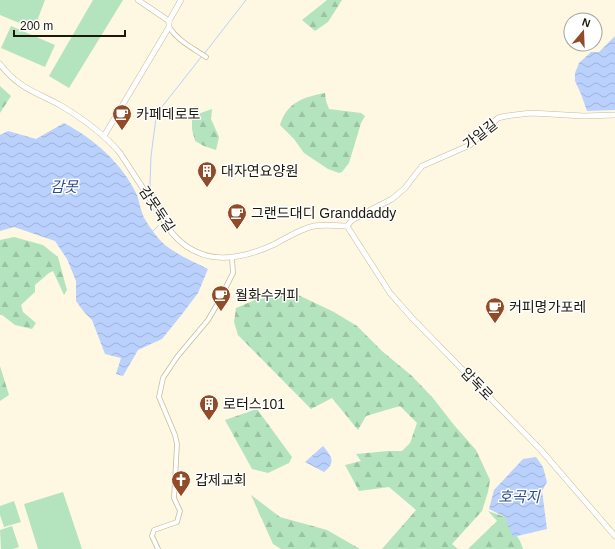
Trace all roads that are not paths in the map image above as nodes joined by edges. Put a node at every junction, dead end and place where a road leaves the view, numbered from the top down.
1 (138, 0) edge
2 (181, 0) edge
3 (169, 21) junction
4 (169, 28) junction
5 (206, 57) dead end
6 (0, 64) edge
7 (615, 115) edge
8 (104, 136) junction
9 (347, 226) junction
10 (232, 258) junction
11 (615, 536) edge
12 (158, 549) edge

1 - 3 street
2 - 3 street
3 - 4 street
4 - 5 street
4 - 8 street
6 - 8 street, 감못둑길
7 - 9 street, 가일길
8 - 10 street, 감못둑길
9 - 10 street, 감못둑길
9 - 11 street, 압독로
10 - 12 street

